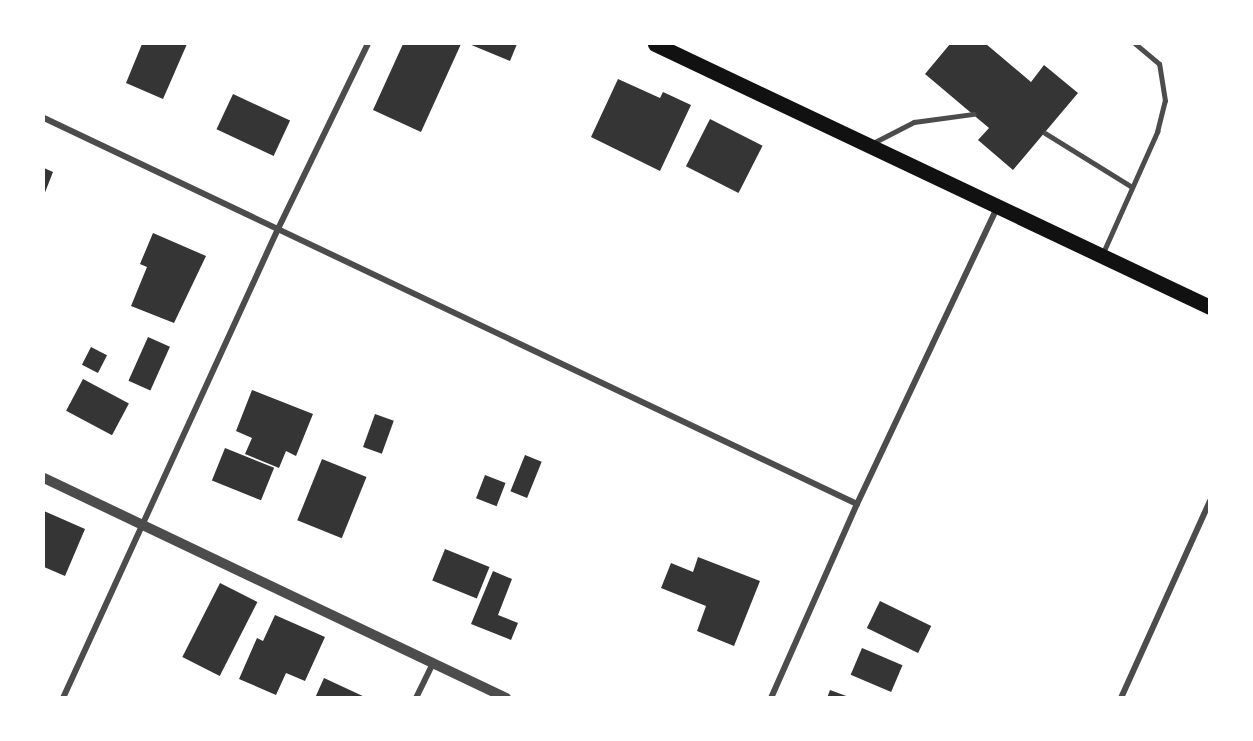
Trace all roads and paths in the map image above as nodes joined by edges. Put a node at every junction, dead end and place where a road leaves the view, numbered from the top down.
1 (368, 44) edge
2 (656, 44) edge
3 (1135, 44) edge
4 (973, 114) dead end
5 (44, 118) edge
6 (1044, 133) dead end
7 (870, 145) junction
8 (1132, 187) junction
9 (998, 205) junction
10 (277, 231) junction
11 (1102, 255) junction
12 (1209, 307) edge
13 (44, 478) edge
14 (1209, 501) edge
15 (856, 504) junction
16 (142, 525) junction
17 (433, 663) junction
18 (63, 698) edge
19 (416, 698) edge
20 (506, 698) edge
21 (771, 698) edge
22 (1121, 698) edge

1 - 10 street
2 - 7 main road
3 - 8 lane
4 - 7 lane
5 - 10 street
6 - 8 lane
7 - 9 main road
8 - 11 lane
9 - 11 main road
9 - 15 street
10 - 15 street
10 - 16 street
11 - 12 main road
13 - 16 street
14 - 22 street
15 - 21 street
16 - 17 street
16 - 18 street
17 - 19 street
17 - 20 street

